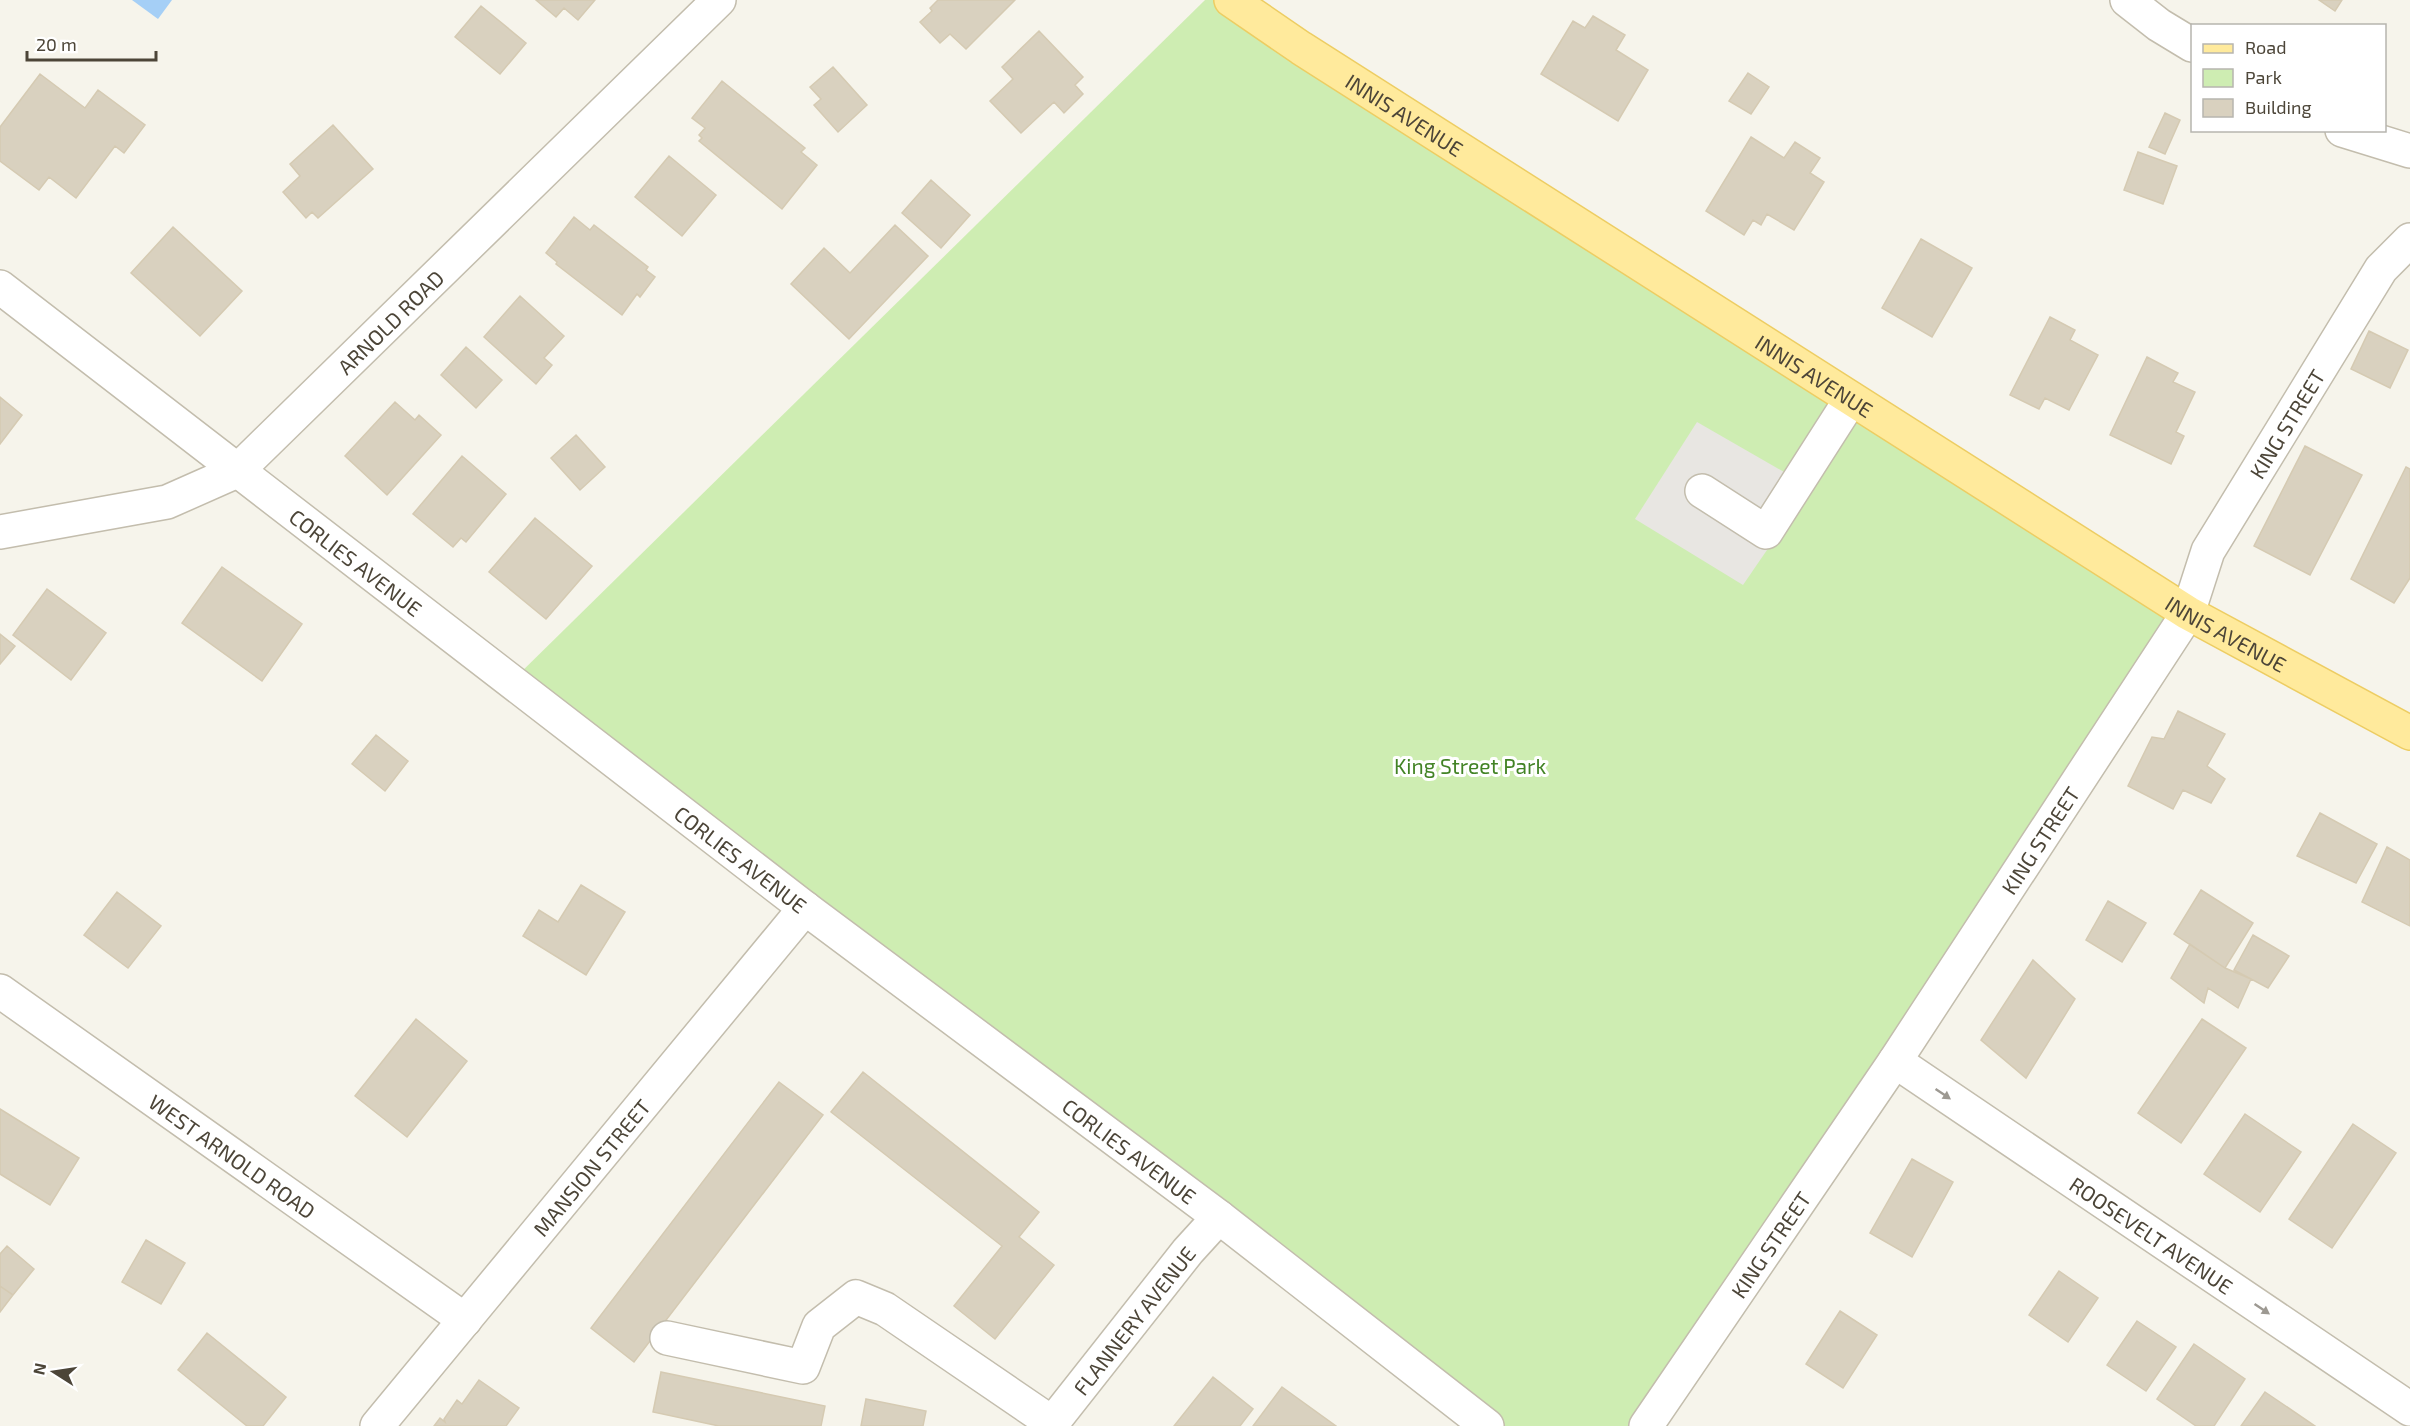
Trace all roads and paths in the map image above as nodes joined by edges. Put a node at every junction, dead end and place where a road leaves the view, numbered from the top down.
1 (719, 0) edge
2 (1231, 0) edge
3 (2127, 0) edge
4 (2191, 44) edge
5 (2348, 132) edge
6 (2410, 151) edge
7 (2410, 240) edge
8 (0, 286) edge
9 (1851, 399) junction
10 (237, 471) junction
11 (1702, 491) dead end
12 (0, 532) edge
13 (2188, 613) junction
14 (2410, 733) edge
15 (805, 908) junction
16 (0, 991) edge
17 (1895, 1061) junction
18 (1219, 1217) junction
19 (465, 1320) junction
20 (667, 1338) dead end
21 (2410, 1409) edge
22 (1051, 1425) edge
23 (377, 1426) edge
24 (1487, 1426) edge
25 (1646, 1426) edge

1 - 10 street, ARNOLD ROAD
2 - 9 main road, INNIS AVENUE
3 - 4 street
5 - 6 street
7 - 13 street, KING STREET
8 - 10 street, CORLIES AVENUE
9 - 11 street
9 - 13 main road, INNIS AVENUE
10 - 12 street, ARNOLD ROAD
10 - 15 street, CORLIES AVENUE
13 - 14 main road, INNIS AVENUE
13 - 17 street, KING STREET
15 - 18 street, CORLIES AVENUE
15 - 19 street, MANSION STREET
16 - 19 street, WEST ARNOLD ROAD
17 -> 21 street, ROOSEVELT AVENUE
17 - 25 street, KING STREET
18 - 22 street, FLANNERY AVENUE
18 - 24 street, CORLIES AVENUE
19 - 23 street, MANSION STREET
20 - 22 street

